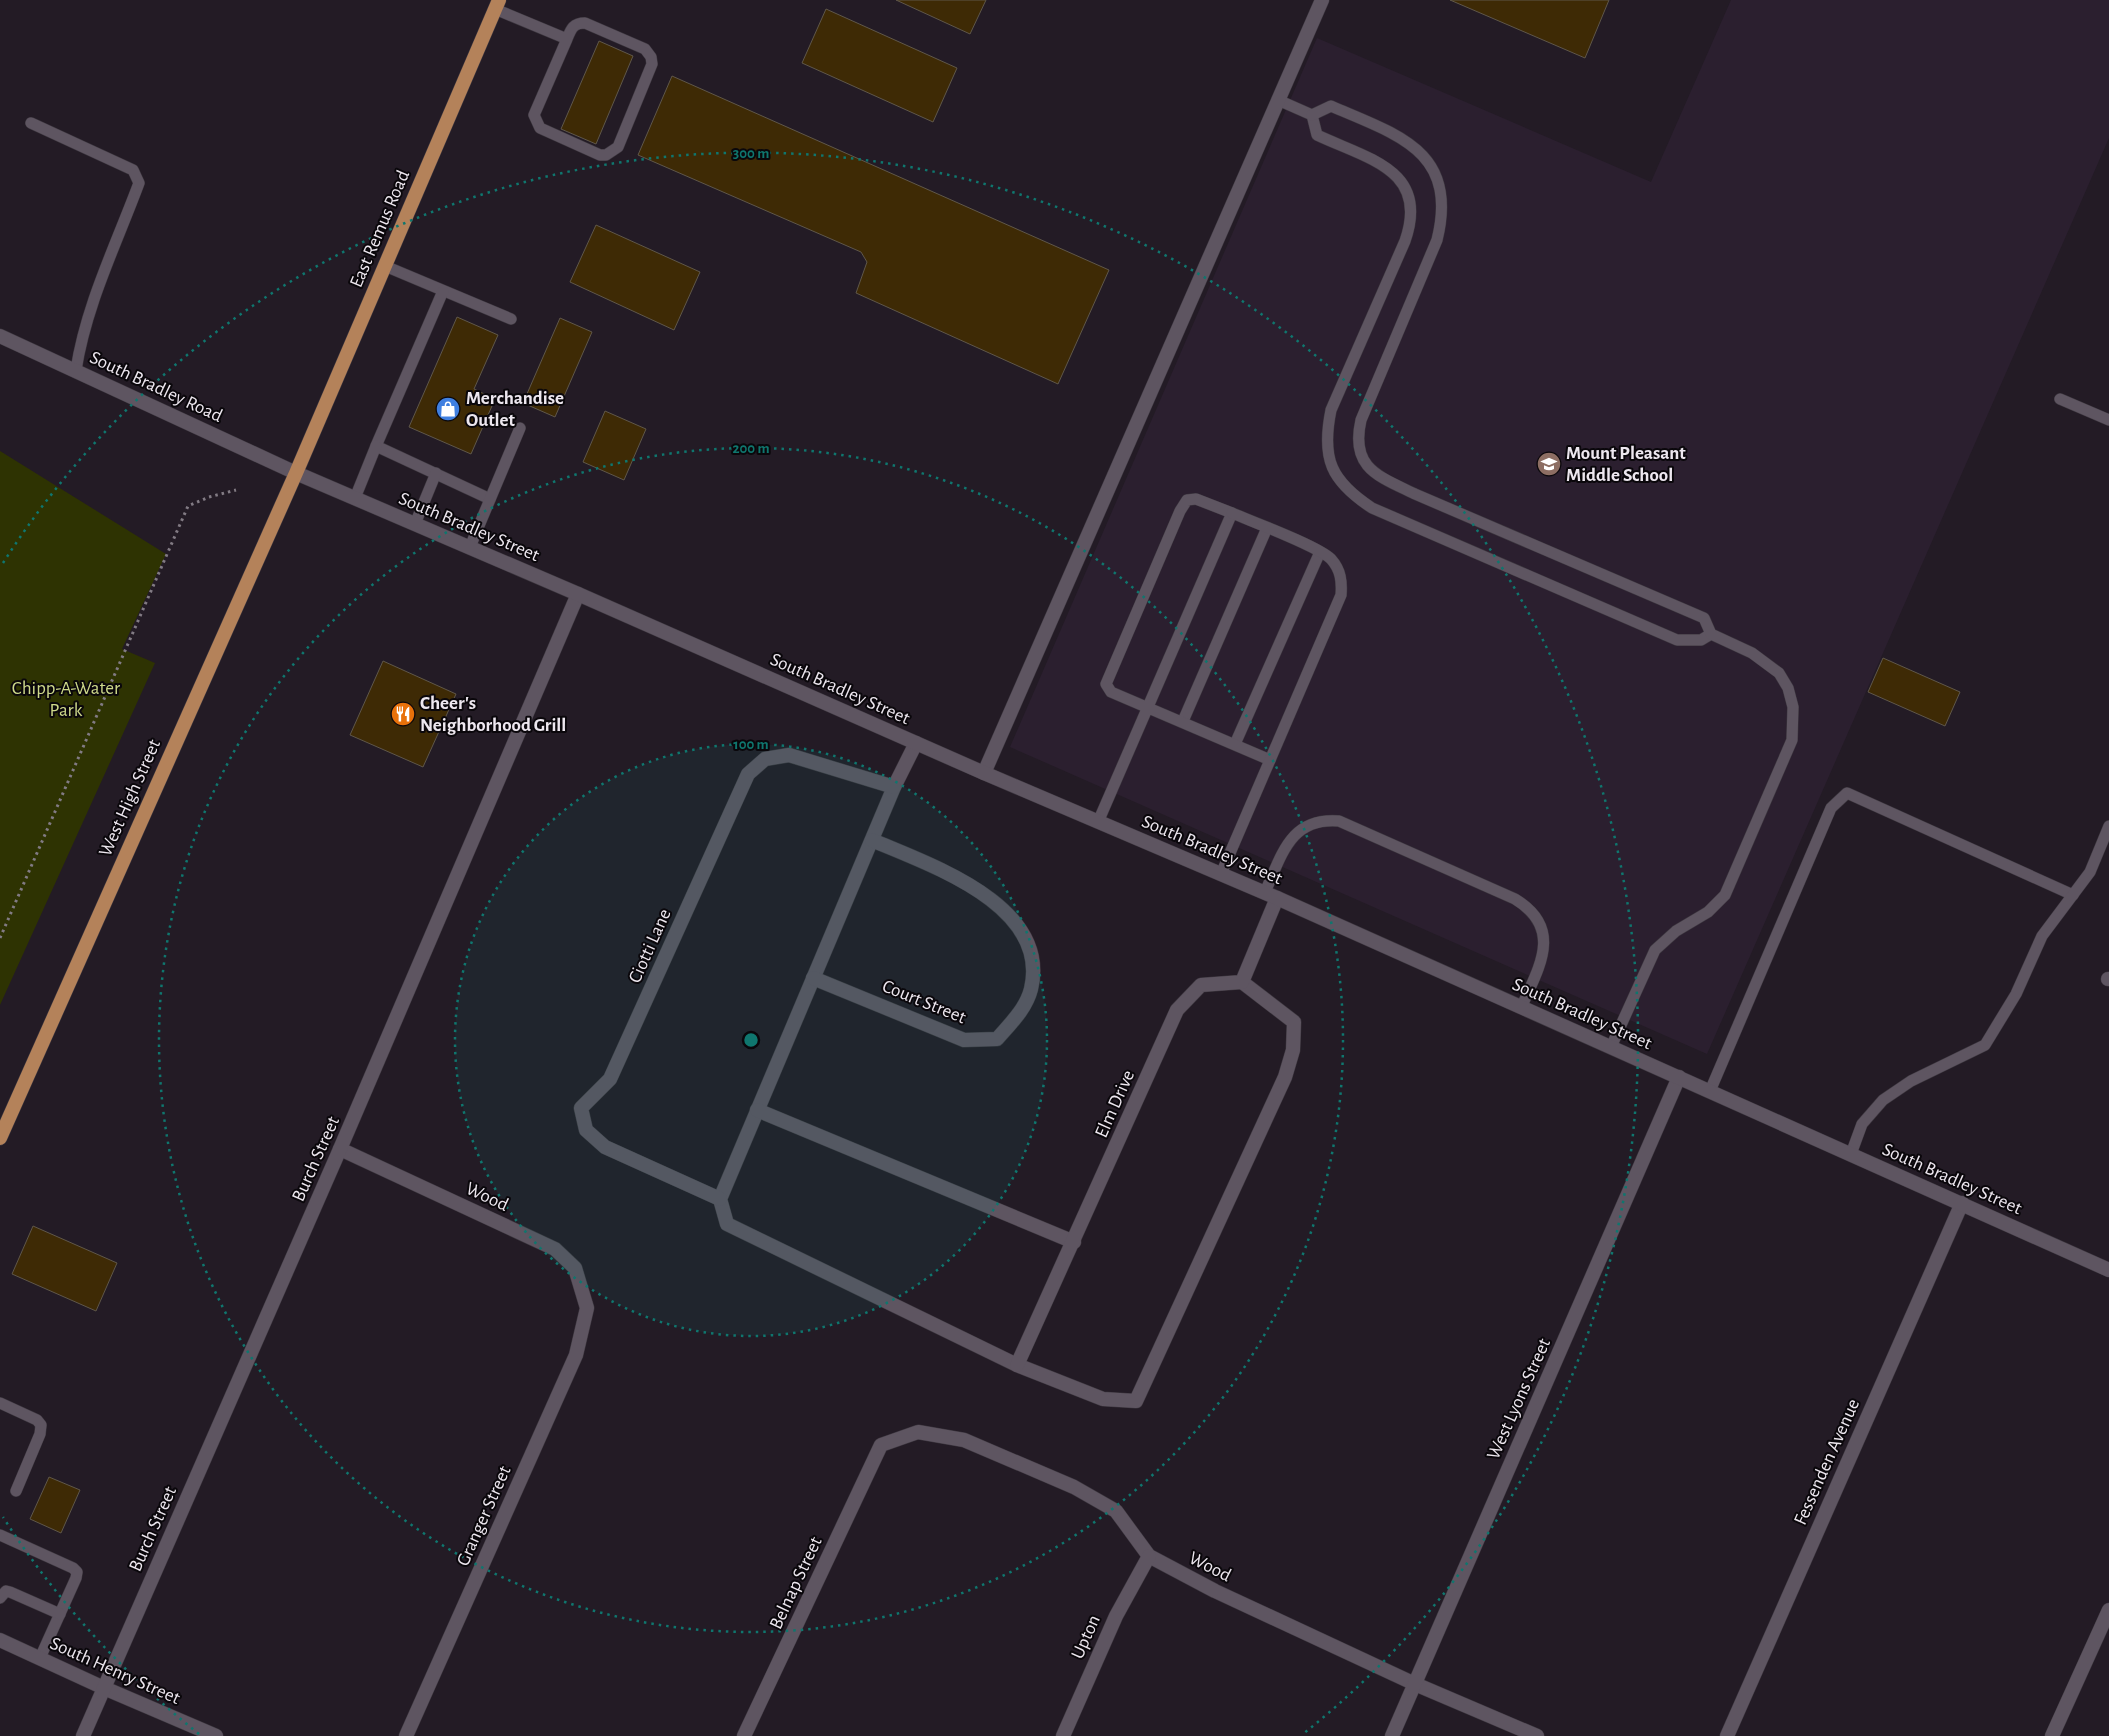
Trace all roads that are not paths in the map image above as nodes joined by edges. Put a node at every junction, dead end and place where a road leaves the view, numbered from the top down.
1 (1322, 0) edge
2 (497, 4) edge
3 (567, 39) junction
4 (1278, 100) junction
5 (1312, 115) junction
6 (32, 123) dead end
7 (385, 266) junction
8 (443, 291) junction
9 (511, 319) dead end
10 (0, 336) edge
11 (76, 370) junction
12 (2060, 399) dead end
13 (2109, 420) edge
14 (520, 428) dead end
15 (376, 446) junction
16 (296, 473) junction
17 (436, 473) junction
18 (355, 498) junction
19 (490, 498) junction
20 (1232, 513) junction
21 (415, 524) junction
22 (1267, 528) junction
23 (470, 547) junction
24 (1320, 552) junction
25 (578, 594) junction
26 (1712, 634) junction
27 (1148, 708) junction
28 (1183, 722) junction
29 (916, 743) junction
30 (1235, 744) junction
31 (1270, 760) junction
32 (984, 773) junction
33 (894, 787) junction
34 (1098, 822) junction
35 (2109, 826) edge
36 (872, 840) junction
37 (1221, 874) junction
38 (2073, 894) junction
39 (1271, 895) junction
40 (813, 978) junction
41 (1242, 982) junction
42 (1521, 1008) junction
43 (1611, 1047) junction
44 (1679, 1077) junction
45 (1710, 1091) junction
46 (757, 1110) junction
47 (0, 1138) edge
48 (340, 1149) junction
49 (1851, 1154) junction
50 (720, 1199) junction
51 (1962, 1203) junction
52 (1074, 1242) junction
53 (2109, 1270) edge
54 (587, 1308) joint
55 (1017, 1365) junction
56 (0, 1403) edge
57 (881, 1445) joint
58 (16, 1491) dead end
59 (0, 1535) edge
60 (1149, 1556) junction
61 (0, 1598) edge
62 (2109, 1610) edge
63 (60, 1614) junction
64 (0, 1640) edge
65 (40, 1658) junction
66 (1415, 1684) junction
67 (104, 1688) junction
68 (83, 1736) edge
69 (216, 1736) edge
70 (406, 1736) edge
71 (744, 1736) edge
72 (1063, 1736) edge
73 (1392, 1736) edge
74 (1537, 1736) edge
75 (1727, 1736) edge
76 (2052, 1736) edge

1 - 4 street
2 - 3 lane
2 - 7 main road, East Remus Road
3 - 3 lane
4 - 5 lane
4 - 32 street
5 - 26 lane
5 - 26 lane
6 - 11 lane
7 - 8 lane
7 - 16 main road, East Remus Road
8 - 9 lane
8 - 15 lane
10 - 11 street, South Bradley Road
11 - 16 street, South Bradley Road
12 - 13 lane
14 - 19 lane
15 - 17 lane
15 - 18 lane
16 - 18 street, South Bradley Street
16 - 47 main road, West High Street
17 - 19 lane
17 - 21 lane
18 - 21 street, South Bradley Street
19 - 23 lane
20 - 22 lane
20 - 27 lane
20 - 27 lane
21 - 23 street, South Bradley Street
22 - 24 lane
22 - 28 lane
23 - 25 street, South Bradley Street
24 - 30 lane
24 - 31 lane
25 - 29 street, South Bradley Street
25 - 48 street, Burch Street
26 - 43 lane
27 - 28 lane
27 - 34 lane
28 - 30 lane
29 - 32 street, South Bradley Street
29 - 33 street
30 - 31 lane
31 - 37 lane
32 - 34 street, South Bradley Street
33 - 36 street
33 - 50 street, Ciotti Lane
34 - 37 street, South Bradley Street
35 - 38 lane
36 - 40 street
36 - 40 street, Court Street
37 - 39 street, South Bradley Street
38 - 45 lane
38 - 49 lane
39 - 41 street
39 - 42 street, South Bradley Street
39 - 42 lane
40 - 46 street
41 - 52 street, Elm Drive
41 - 55 street
42 - 43 street, South Bradley Street
43 - 44 street, South Bradley Street
44 - 45 street, South Bradley Street
44 - 66 street, West Lyons Street
45 - 49 street, South Bradley Street
46 - 50 street
46 - 52 street
48 - 54 street, Wood
48 - 67 street, Burch Street
49 - 51 street, South Bradley Street
50 - 55 street
51 - 53 street, South Bradley Street
51 - 75 street, Fessenden Avenue
52 - 55 street, Elm Drive
54 - 70 street, Granger Street
56 - 58 lane
57 - 60 street, Wood
57 - 71 street, Belnap Street
59 - 63 lane
60 - 66 street, Wood
60 - 72 street, Upton
61 - 63 lane
62 - 76 street
63 - 65 lane
64 - 65 street, South Henry Street
65 - 67 street, South Henry Street
66 - 73 street, West Lyons Street
66 - 74 street, Wood
67 - 68 street, Burch Street
67 - 69 street, South Henry Street

